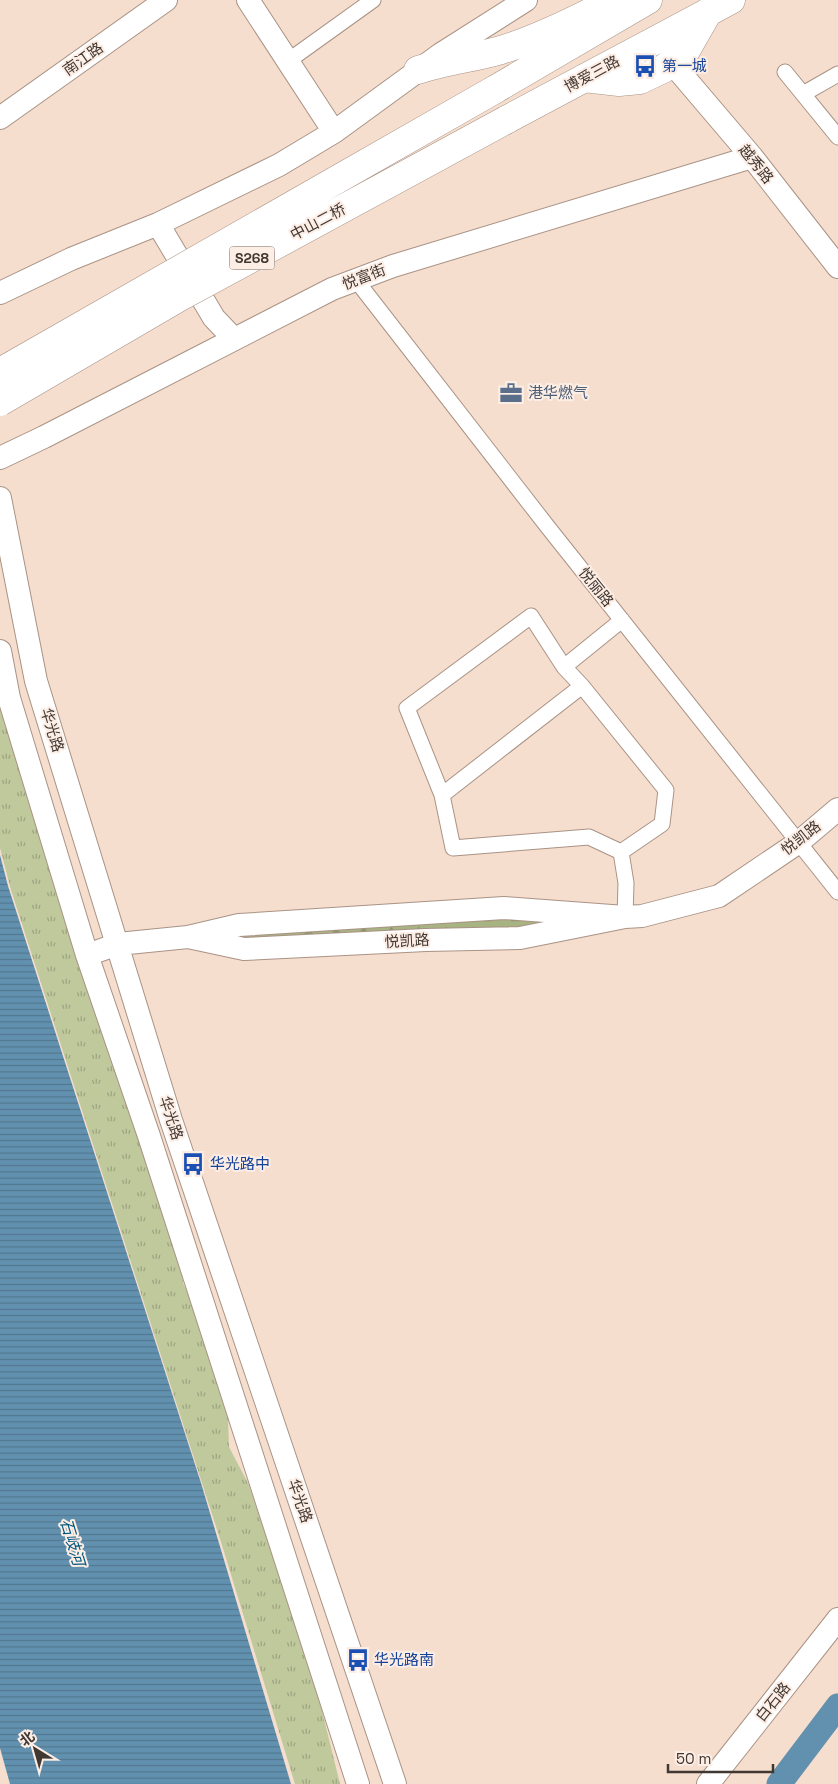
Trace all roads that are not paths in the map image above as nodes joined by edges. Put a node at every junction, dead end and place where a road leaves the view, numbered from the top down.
1 (166, 0) edge
2 (248, 0) edge
3 (373, 0) edge
4 (526, 0) edge
5 (581, 0) edge
6 (614, 0) edge
7 (648, 0) edge
8 (720, 6) edge
9 (554, 29) junction
10 (288, 61) junction
11 (672, 63) junction
12 (418, 70) junction
13 (786, 72) dead end
14 (838, 74) edge
15 (584, 78) junction
16 (494, 90) junction
17 (803, 94) junction
18 (0, 118) edge
19 (506, 120) joint
20 (334, 132) junction
21 (838, 137) edge
22 (752, 157) junction
23 (158, 224) junction
24 (838, 267) edge
25 (356, 280) junction
26 (0, 293) edge
27 (234, 339) junction
28 (0, 372) edge
29 (0, 402) edge
30 (0, 458) edge
31 (0, 498) edge
32 (622, 620) junction
33 (0, 651) edge
34 (564, 667) junction
35 (582, 686) junction
36 (442, 795) junction
37 (838, 809) edge
38 (799, 842) junction
39 (621, 852) junction
40 (838, 892) edge
41 (625, 917) junction
42 (188, 937) junction
43 (118, 944) junction
44 (87, 955) junction
45 (838, 1619) edge
46 (358, 1784) edge
47 (395, 1784) edge
48 (708, 1784) edge

1 - 18 street, 南江路
2 - 10 street
3 - 10 street
4 - 12 street
5 - 9 highway
6 - 9 highway
7 - 16 highway, S268
8 - 11 highway
8 - 15 highway, 博爱三路 / S268
9 - 12 highway
9 - 16 highway
10 - 20 street
11 - 15 highway
11 - 22 street, 越秀路
12 - 20 street
13 - 17 street
14 - 17 street
15 - 19 highway, 博爱三路 / S268
16 - 28 highway, 中山二桥 / S268, bridge
17 - 21 street
19 - 29 highway, 中山二桥 / S268, bridge
20 - 23 street
22 - 24 street, 越秀路
22 - 25 street, 悦富街
23 - 26 street
23 - 27 street
25 - 27 street, 悦富街
25 - 32 street, 悦丽路
27 - 30 street, 悦富街
31 - 43 street, 华光路
32 - 34 street
32 - 38 street, 悦丽路
33 - 44 street, 华光路
34 - 35 street
34 - 36 street
35 - 36 street
35 - 39 street
36 - 39 street
37 - 38 street, 悦凯路
38 - 40 street, 悦丽路
38 - 41 street, 悦凯路
39 - 41 street
41 - 42 street, 悦凯路
41 - 42 street, 悦凯路
42 - 43 street, 悦凯路
43 - 44 street, 悦凯路
43 - 47 street, 华光路
44 - 46 street, 华光路
45 - 48 street, 白石路

